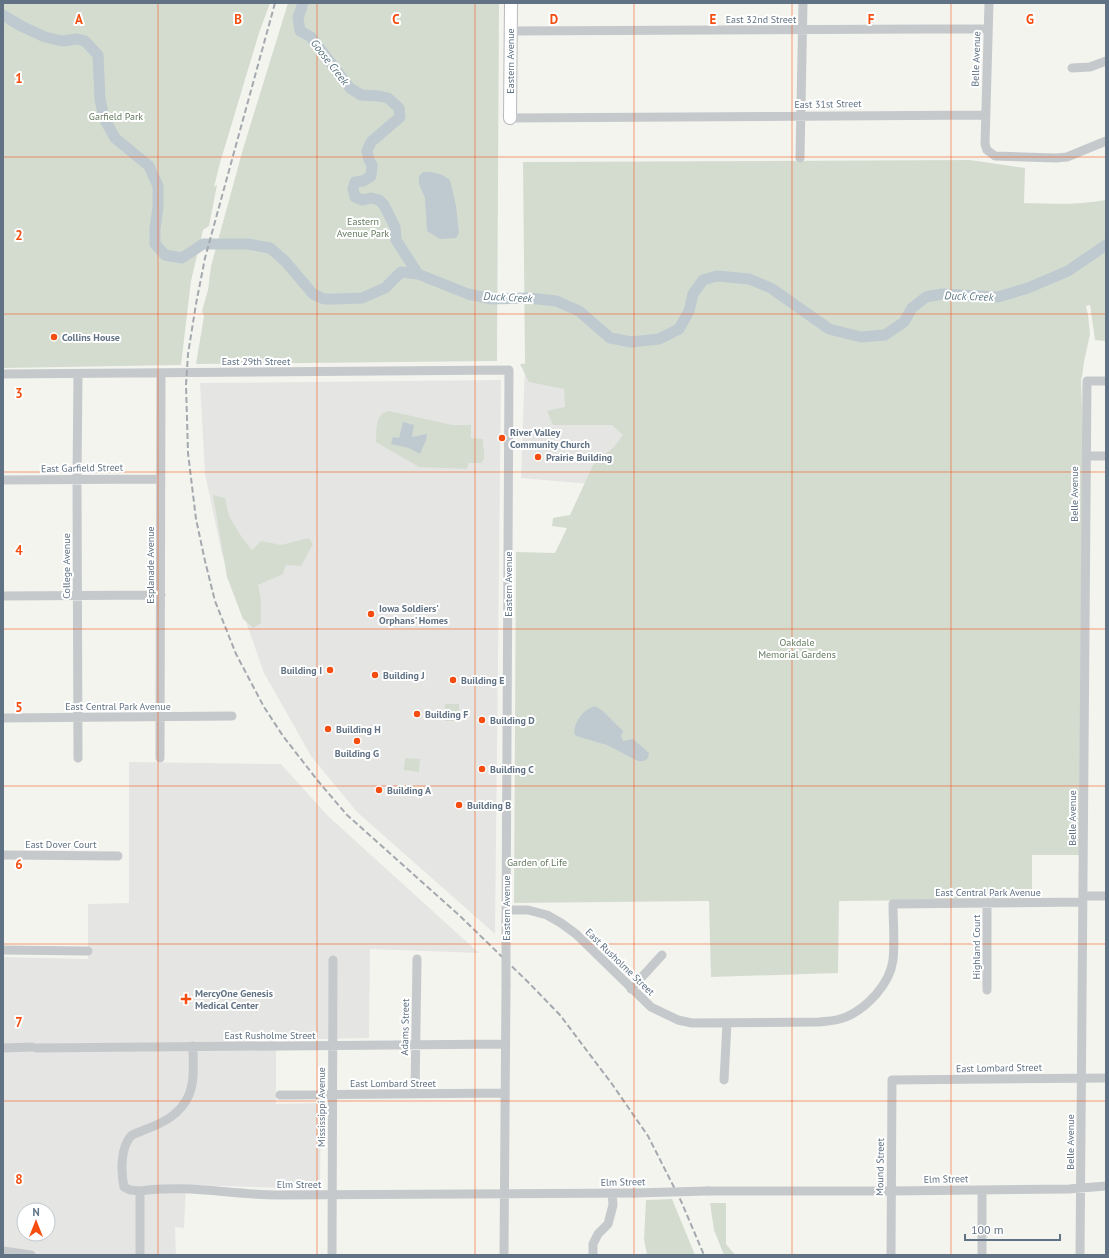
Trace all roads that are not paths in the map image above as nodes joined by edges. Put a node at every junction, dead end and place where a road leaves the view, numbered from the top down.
1 (511, 3) edge
2 (803, 3) edge
3 (989, 3) edge
4 (988, 29) junction
5 (803, 30) junction
6 (510, 31) junction
7 (1106, 61) edge
8 (1072, 68) dead end
9 (985, 115) junction
10 (801, 116) junction
11 (510, 118) joint
12 (1106, 141) edge
13 (800, 158) dead end
14 (509, 370) joint
15 (161, 373) junction
16 (3, 374) edge
17 (78, 374) junction
18 (1106, 381) edge
19 (1086, 456) junction
20 (1106, 456) edge
21 (77, 479) junction
22 (160, 479) junction
23 (3, 480) edge
24 (161, 595) junction
25 (3, 596) edge
26 (77, 596) junction
27 (232, 716) dead end
28 (78, 717) junction
29 (160, 717) junction
30 (3, 718) edge
31 (78, 758) dead end
32 (160, 758) dead end
33 (3, 855) edge
34 (118, 856) dead end
35 (1106, 896) edge
36 (1083, 899) junction
37 (987, 903) junction
38 (506, 910) junction
39 (3, 950) edge
40 (88, 951) dead end
41 (662, 955) dead end
42 (417, 959) dead end
43 (333, 960) dead end
44 (631, 989) junction
45 (987, 990) dead end
46 (862, 1007) joint
47 (727, 1023) junction
48 (505, 1044) junction
49 (332, 1045) junction
50 (416, 1045) junction
51 (193, 1046) junction
52 (3, 1048) edge
53 (1081, 1078) junction
54 (1106, 1078) edge
55 (724, 1080) dead end
56 (892, 1080) joint
57 (505, 1093) junction
58 (415, 1094) junction
59 (280, 1095) dead end
60 (332, 1095) junction
61 (1106, 1186) edge
62 (1081, 1187) junction
63 (982, 1190) junction
64 (140, 1191) junction
65 (891, 1191) junction
66 (612, 1193) junction
67 (504, 1194) junction
68 (332, 1195) junction
69 (3, 1251) edge
70 (31, 1255) edge
71 (140, 1255) edge
72 (332, 1255) edge
73 (504, 1255) edge
74 (593, 1255) edge
75 (891, 1255) edge
76 (982, 1255) edge
77 (1080, 1255) edge

1 - 6 main road, Eastern Avenue
2 - 5 street
3 - 4 street, Belle Avenue
4 - 5 street, East 32nd Street
4 - 9 street, Belle Avenue
5 - 6 street, East 32nd Street
5 - 10 street
6 - 11 main road, Eastern Avenue
7 - 8 street
9 - 10 street, East 31st Street
9 - 12 street
10 - 11 street, East 31st Street
10 - 13 street
14 - 15 street, East 29th Street
14 - 38 street, Eastern Avenue
15 - 17 street, East 29th Street
15 - 22 street, Esplanade Avenue
16 - 17 street, East 29th Street
17 - 21 street, College Avenue
18 - 19 street, Belle Avenue
19 - 20 street
19 - 36 street, Belle Avenue
21 - 22 street, East Garfield Street
21 - 23 street, East Garfield Street
21 - 26 street, College Avenue
22 - 24 street, Esplanade Avenue
24 - 26 street
24 - 29 street, Esplanade Avenue
25 - 26 street
26 - 28 street, College Avenue
27 - 29 street, East Central Park Avenue
28 - 29 street, East Central Park Avenue
28 - 30 street, East Central Park Avenue
28 - 31 street, College Avenue
29 - 32 street, Esplanade Avenue
33 - 34 street, East Dover Court
35 - 36 street, East Central Park Avenue
36 - 37 street, East Central Park Avenue
36 - 53 street, Belle Avenue
37 - 45 street, Highland Court
37 - 46 street, East Central Park Avenue
38 - 44 street, East Rusholme Street
38 - 48 street, Eastern Avenue, bridge
39 - 40 street
41 - 44 street
42 - 50 street, Adams Street
43 - 49 street, Mississippi Avenue
44 - 47 street, East Rusholme Street
46 - 47 street, East Rusholme Street
47 - 55 street
48 - 50 street, East Rusholme Street
48 - 57 street, Eastern Avenue
49 - 50 street, East Rusholme Street
49 - 51 street, East Rusholme Street
49 - 60 street, Mississippi Avenue
50 - 58 street, Adams Street
51 - 52 street, East Rusholme Street
51 - 64 street
53 - 54 street, East Lombard Street
53 - 56 street, East Lombard Street
53 - 62 street, Belle Avenue
56 - 65 street, Mound Street
57 - 58 street, East Lombard Street
57 - 67 street, Eastern Avenue
58 - 60 street, East Lombard Street
59 - 60 street, East Lombard Street
60 - 68 street, Mississippi Avenue
61 - 62 street, Elm Street
62 - 63 street, Elm Street
62 - 77 street, Belle Avenue
63 - 65 street, Elm Street
63 - 76 street
64 - 68 street, Elm Street
64 - 71 street
65 - 66 street, Elm Street, bridge
65 - 75 street, Mound Street
66 - 67 street, Elm Street
66 - 74 street
67 - 68 street, Elm Street
67 - 73 street, Eastern Avenue
68 - 72 street, Mississippi Avenue
69 - 70 street

